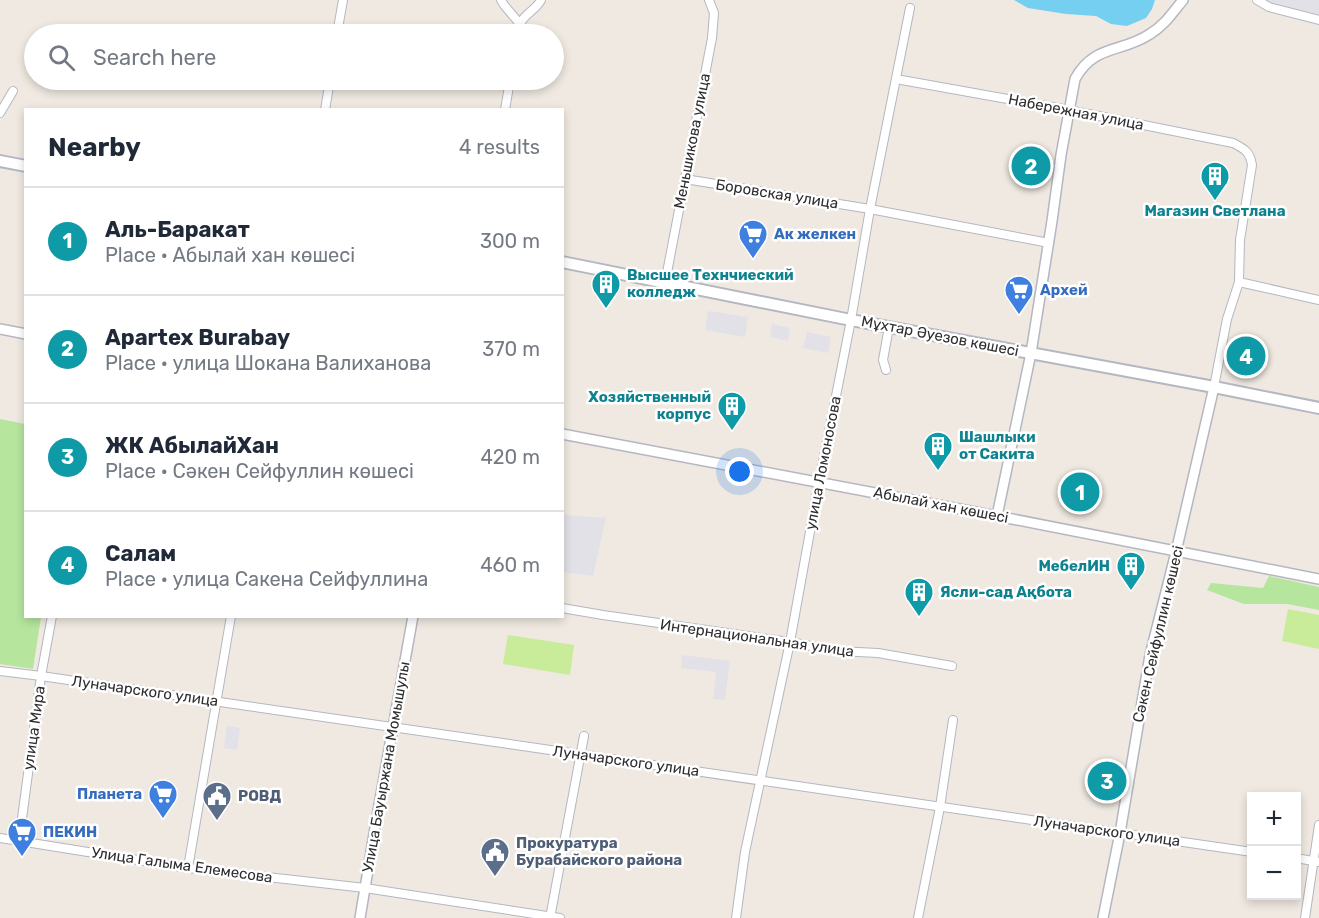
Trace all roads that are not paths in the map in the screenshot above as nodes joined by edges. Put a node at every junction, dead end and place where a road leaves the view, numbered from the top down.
1 (343, 0) edge
2 (501, 0) edge
3 (541, 0) edge
4 (709, 0) edge
5 (1183, 0) edge
6 (1257, 0) edge
7 (910, 8) dead end
8 (1319, 20) edge
9 (339, 24) edge
10 (520, 24) joint
11 (896, 80) junction
12 (328, 90) edge
13 (508, 90) edge
14 (14, 91) dead end
15 (325, 108) edge
16 (505, 108) edge
17 (1069, 110) junction
18 (0, 113) edge
19 (0, 161) edge
20 (24, 166) edge
21 (685, 179) junction
22 (870, 209) junction
23 (1048, 243) junction
24 (564, 262) edge
25 (1239, 282) junction
26 (665, 283) junction
27 (1319, 300) edge
28 (851, 320) junction
29 (889, 327) junction
30 (0, 329) edge
31 (24, 334) edge
32 (1031, 353) junction
33 (886, 370) dead end
34 (1214, 387) junction
35 (1319, 408) edge
36 (564, 434) edge
37 (819, 482) junction
38 (997, 516) junction
39 (1176, 552) junction
40 (1319, 579) edge
41 (564, 608) edge
42 (52, 618) edge
43 (231, 618) edge
44 (413, 618) edge
45 (790, 642) junction
46 (952, 666) dead end
47 (0, 671) edge
48 (41, 676) junction
49 (217, 701) junction
50 (953, 720) dead end
51 (393, 727) junction
52 (584, 736) dead end
53 (580, 754) junction
54 (760, 780) junction
55 (940, 807) junction
56 (1319, 825) edge
57 (1120, 833) junction
58 (0, 838) edge
59 (20, 841) junction
60 (1247, 851) edge
61 (1301, 859) edge
62 (1316, 861) edge
63 (188, 868) junction
64 (365, 888) junction
65 (550, 917) edge
66 (360, 918) edge
67 (560, 918) edge
68 (736, 918) edge
69 (918, 918) edge
70 (1103, 918) edge
71 (1305, 918) edge

1 - 9 street
2 - 10 street
3 - 10 street
4 - 21 street, Меньшикова улица
5 - 17 street
6 - 8 street
7 - 11 street, улица Ломоносова
11 - 17 street, Набережная улица
11 - 22 street, улица Ломоносова
12 - 15 street
13 - 16 street
14 - 18 street
17 - 23 street
17 - 25 street, Набережная улица
19 - 20 main road
21 - 22 street, Боровская улица
21 - 26 street, Меньшикова улица
22 - 23 street, Боровская улица
22 - 28 street, улица Ломоносова
23 - 32 street
24 - 26 main road, Мұхтар Әуезов көшесі
25 - 27 street
25 - 34 street
26 - 28 main road, Мұхтар Әуезов көшесі
28 - 29 main road, Мұхтар Әуезов көшесі
28 - 37 street, улица Ломоносова
29 - 32 main road, Мұхтар Әуезов көшесі
29 - 33 street
30 - 31 street
32 - 34 main road, Мұхтар Әуезов көшесі
32 - 38 street
34 - 35 main road, Мұхтар Әуезов көшесі
34 - 39 street, Сәкен Сейфуллин көшесі
36 - 37 street, Абылай хан көшесі
37 - 38 street, Абылай хан көшесі
37 - 45 street, улица Ломоносова
38 - 39 street, Абылай хан көшесі
39 - 40 street, Абылай хан көшесі
39 - 57 street, Сәкен Сейфуллин көшесі
41 - 45 street, Интернациональная улица
42 - 48 street, улица Мира
43 - 49 street
44 - 51 street, Улица Бауыржана Момышулы
45 - 46 street, Интернациональная улица
45 - 54 street, улица Ломоносова
47 - 48 street, Луначарского улица
48 - 49 street, Луначарского улица
48 - 59 street, улица Мира
49 - 51 street, Луначарского улица
49 - 63 street
50 - 55 street
51 - 53 street, Луначарского улица
51 - 64 street, Улица Бауыржана Момышулы
52 - 53 street
53 - 54 street, Луначарского улица
53 - 65 street
54 - 55 street, Луначарского улица
54 - 68 street, улица Ломоносова
55 - 57 street, Луначарского улица
55 - 69 street
56 - 62 street
57 - 60 street, Луначарского улица
57 - 70 street, Сәкен Сейфуллин көшесі
58 - 59 street, Улица Галыма Елемесова
59 - 63 street, Улица Галыма Елемесова
61 - 62 street
62 - 71 street
63 - 64 street, Улица Галыма Елемесова
64 - 65 street, Улица Галыма Елемесова
64 - 66 street, Улица Бауыржана Момышулы
65 - 67 street, Улица Галыма Елемесова

